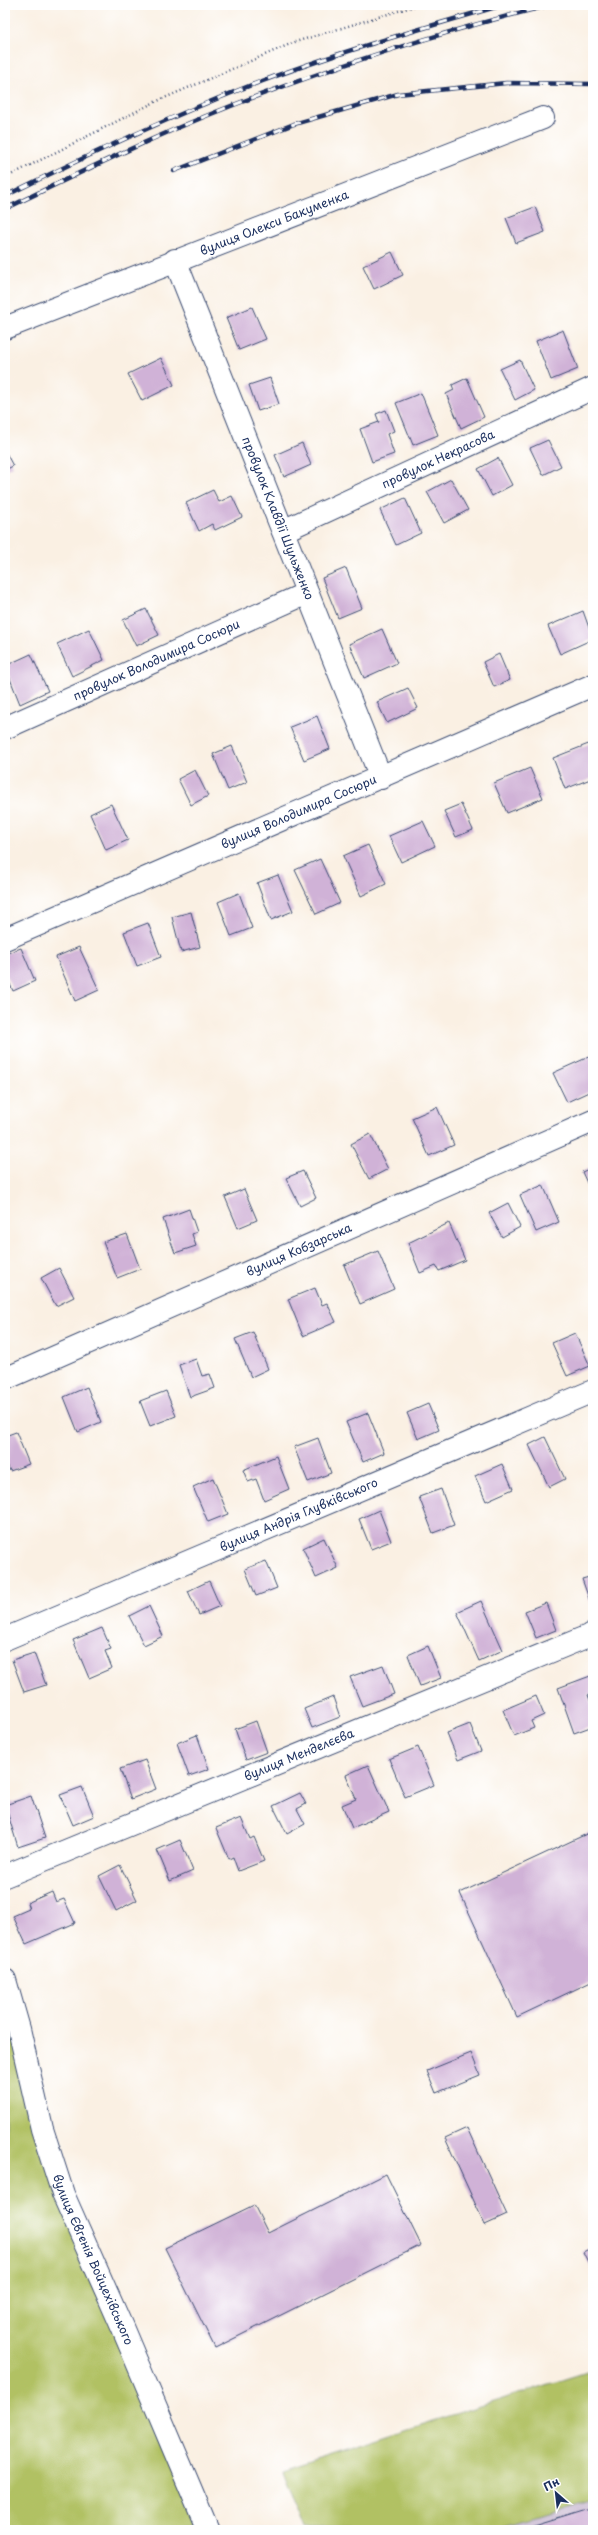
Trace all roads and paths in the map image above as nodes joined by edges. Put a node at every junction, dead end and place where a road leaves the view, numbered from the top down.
1 (418, 5) edge
2 (543, 118) dead end
3 (5, 178) edge
4 (175, 260) junction
5 (5, 328) edge
6 (593, 388) edge
7 (283, 531) junction
8 (308, 593) junction
9 (593, 685) edge
10 (5, 728) edge
11 (381, 778) junction
12 (5, 939) edge
13 (593, 1122) edge
14 (5, 1379) edge
15 (593, 1391) edge
16 (593, 1634) edge
17 (5, 1639) edge
18 (5, 1876) edge
19 (5, 1980) edge
20 (208, 2530) edge

1 - 3 path
2 - 4 street, вулиця Олекси Бакуменка
4 - 5 street, вулиця Олекси Бакуменка
4 - 7 street, провулок Клавдії Шульженко
6 - 7 street, провулок Некрасова
7 - 8 street, провулок Клавдії Шульженко
8 - 10 street, провулок Володимира Сосюри
8 - 11 street, провулок Клавдії Шульженко
9 - 11 street, вулиця Володимира Сосюри
11 - 12 street, вулиця Володимира Сосюри
13 - 14 street, вулиця Кобзарська
15 - 17 street, вулиця Андрія Глувківського
16 - 18 street, вулиця Менделєєва
19 - 20 street, вулиця Євгенія Войцехівського

